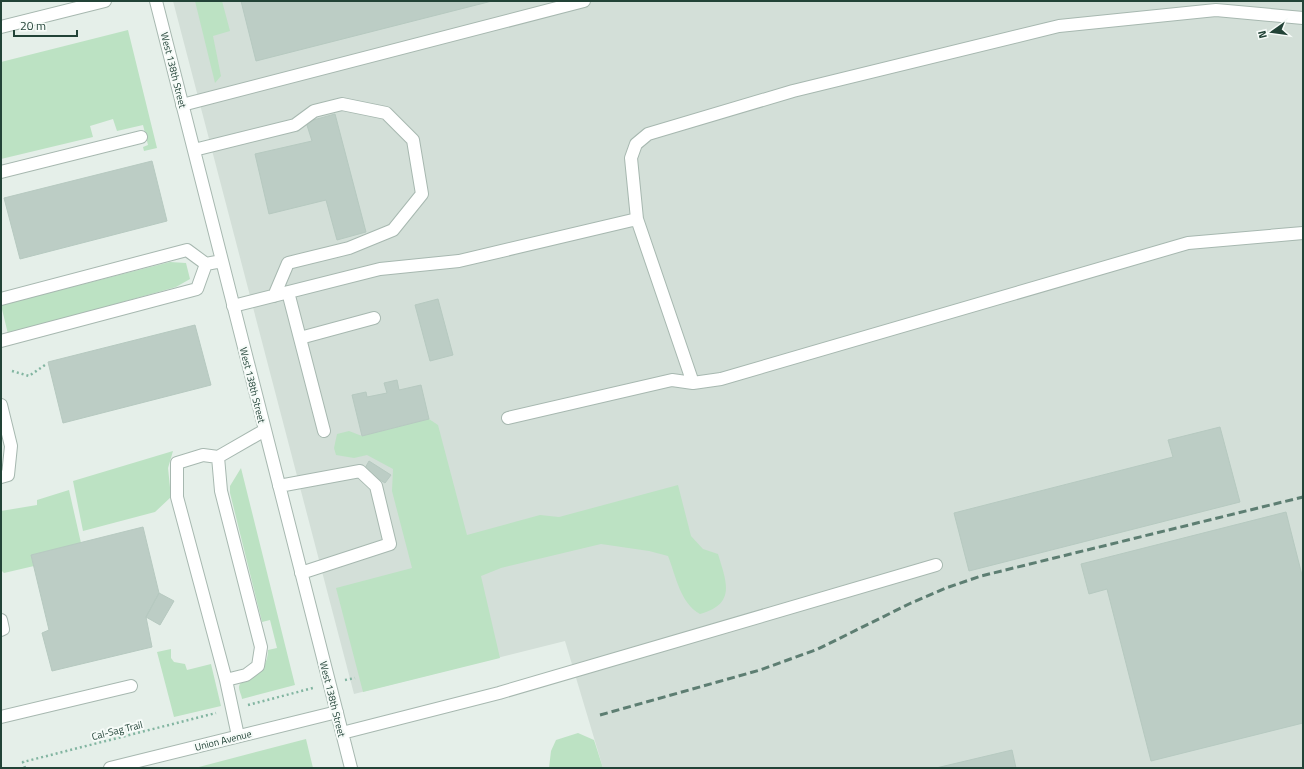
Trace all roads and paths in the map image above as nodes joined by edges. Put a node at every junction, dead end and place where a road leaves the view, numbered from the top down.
1 (105, 1) edge
2 (156, 1) edge
3 (584, 1) edge
4 (1303, 18) edge
5 (1, 27) edge
6 (182, 105) junction
7 (141, 137) dead end
8 (194, 150) junction
9 (1, 172) edge
10 (637, 219) junction
11 (1303, 233) edge
12 (222, 261) junction
13 (206, 264) junction
14 (288, 292) junction
15 (274, 296) junction
16 (1, 299) edge
17 (233, 306) junction
18 (374, 318) dead end
19 (300, 338) junction
20 (1, 341) edge
21 (45, 364) dead end
22 (12, 371) dead end
23 (693, 384) junction
24 (1, 406) edge
25 (508, 418) dead end
26 (265, 430) junction
27 (324, 431) dead end
28 (218, 457) junction
29 (1, 477) edge
30 (279, 486) junction
31 (936, 565) dead end
32 (301, 573) junction
33 (1, 620) edge
34 (1, 630) edge
35 (226, 680) junction
36 (131, 686) dead end
37 (301, 692) dead end
38 (244, 706) dead end
39 (221, 712) dead end
40 (337, 712) junction
41 (1, 717) edge
42 (342, 733) junction
43 (238, 736) junction
44 (25, 768) edge
45 (110, 768) edge
46 (351, 768) edge

1 - 5 street
2 - 6 street, West 138th Street
3 - 6 street
4 - 10 street
6 - 8 street, West 138th Street
7 - 9 street
8 - 12 street, West 138th Street
8 - 15 street
10 - 14 street
10 - 23 street
11 - 23 street
12 - 13 street
12 - 17 street, West 138th Street
13 - 16 street
13 - 20 street
14 - 15 street
14 - 19 street
15 - 17 street
17 - 26 street, West 138th Street
18 - 19 street
19 - 27 street
21 - 22 path
23 - 25 street
24 - 29 street
26 - 28 street
26 - 30 street, West 138th Street
28 - 35 street
28 - 35 street
30 - 32 street, West 138th Street
30 - 32 street
31 - 42 street
32 - 40 street, West 138th Street
33 - 34 street
35 - 43 street
36 - 41 street
37 - 38 path
39 - 44 path, Cal-Sag Trail
40 - 42 street, West 138th Street
40 - 43 street, Union Avenue
42 - 46 street, West 138th Street
43 - 45 street, Union Avenue

